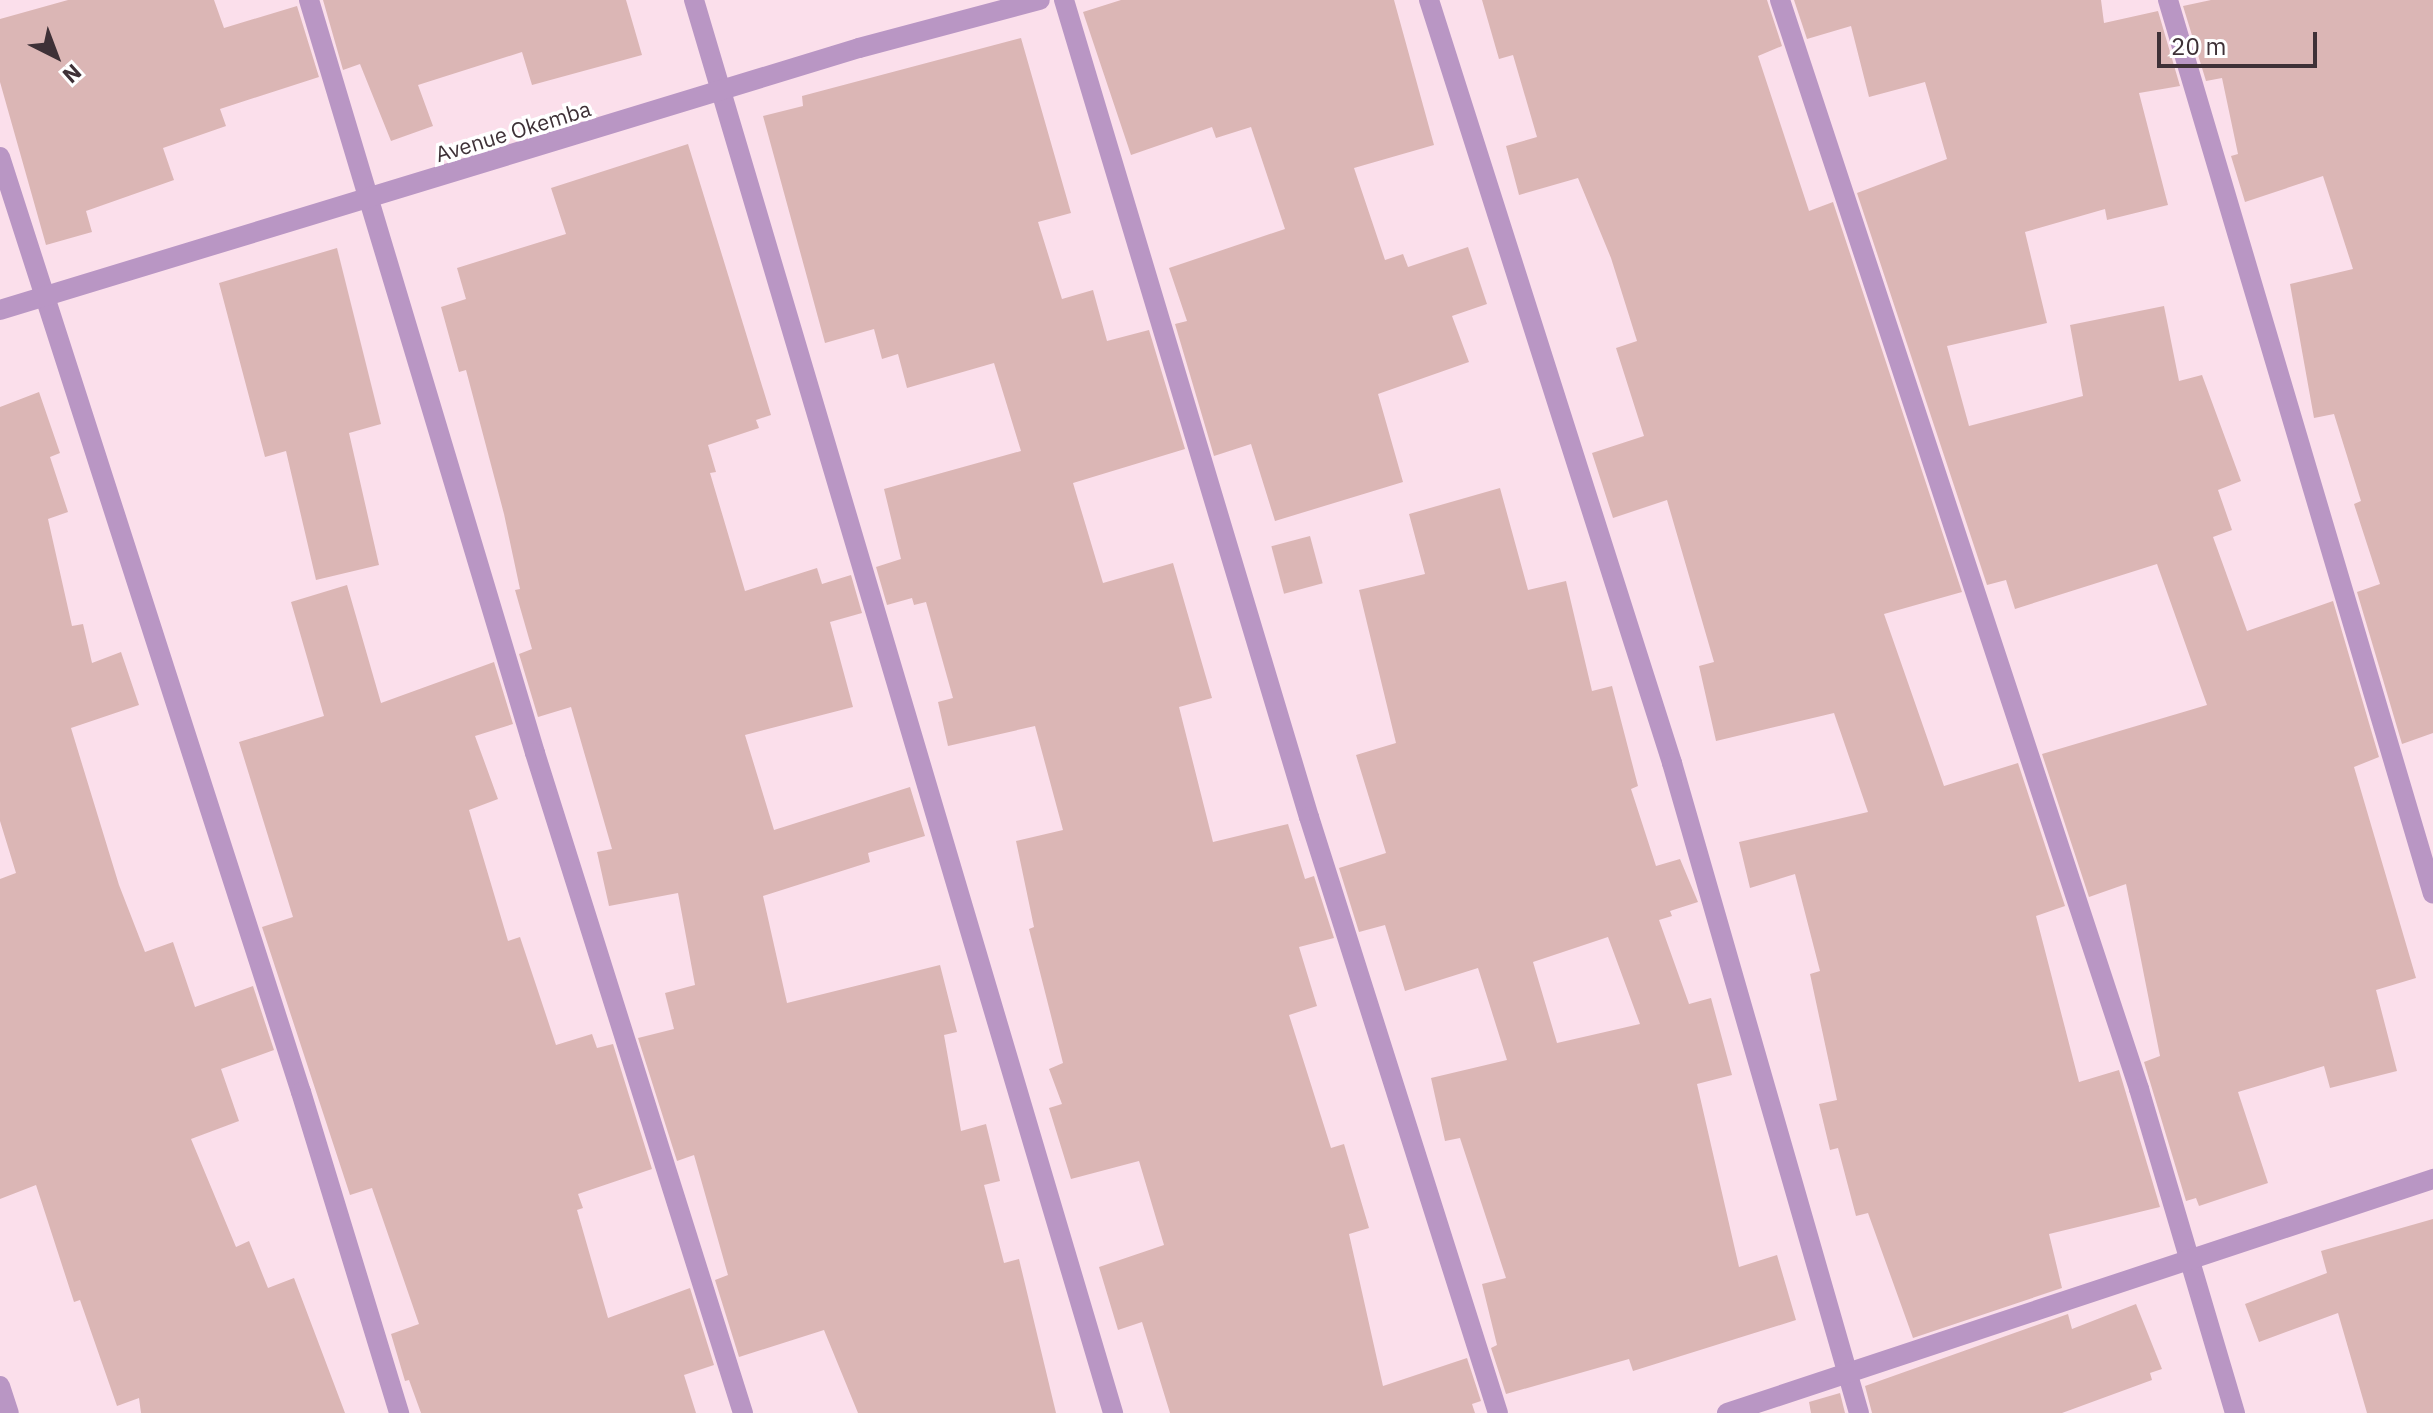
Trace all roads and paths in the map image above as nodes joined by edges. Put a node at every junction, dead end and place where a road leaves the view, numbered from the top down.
1 (309, 0) edge
2 (694, 0) edge
3 (1040, 0) edge
4 (1064, 0) edge
5 (1429, 0) edge
6 (1780, 0) edge
7 (2168, 0) edge
8 (984, 7) edge
9 (725, 91) junction
10 (0, 157) edge
11 (369, 199) junction
12 (43, 297) junction
13 (0, 310) edge
14 (2433, 894) edge
15 (2433, 1179) edge
16 (2190, 1262) junction
17 (1846, 1373) junction
18 (0, 1386) edge
19 (9, 1413) edge
20 (399, 1413) edge
21 (743, 1413) edge
22 (1113, 1413) edge
23 (1498, 1413) edge
24 (1727, 1413) edge
25 (1859, 1413) edge
26 (2235, 1413) edge

1 - 11 street
2 - 9 street
3 - 8 street, Avenue Okemba
4 - 23 street
5 - 17 street
6 - 16 street
7 - 14 street
8 - 9 street, Avenue Okemba
9 - 11 street, Avenue Okemba
9 - 22 street
10 - 12 street
11 - 12 street, Avenue Okemba
11 - 21 street
12 - 13 street, Avenue Okemba
12 - 20 street
15 - 16 street
16 - 17 street
16 - 26 street
17 - 24 street
17 - 25 street
18 - 19 street

